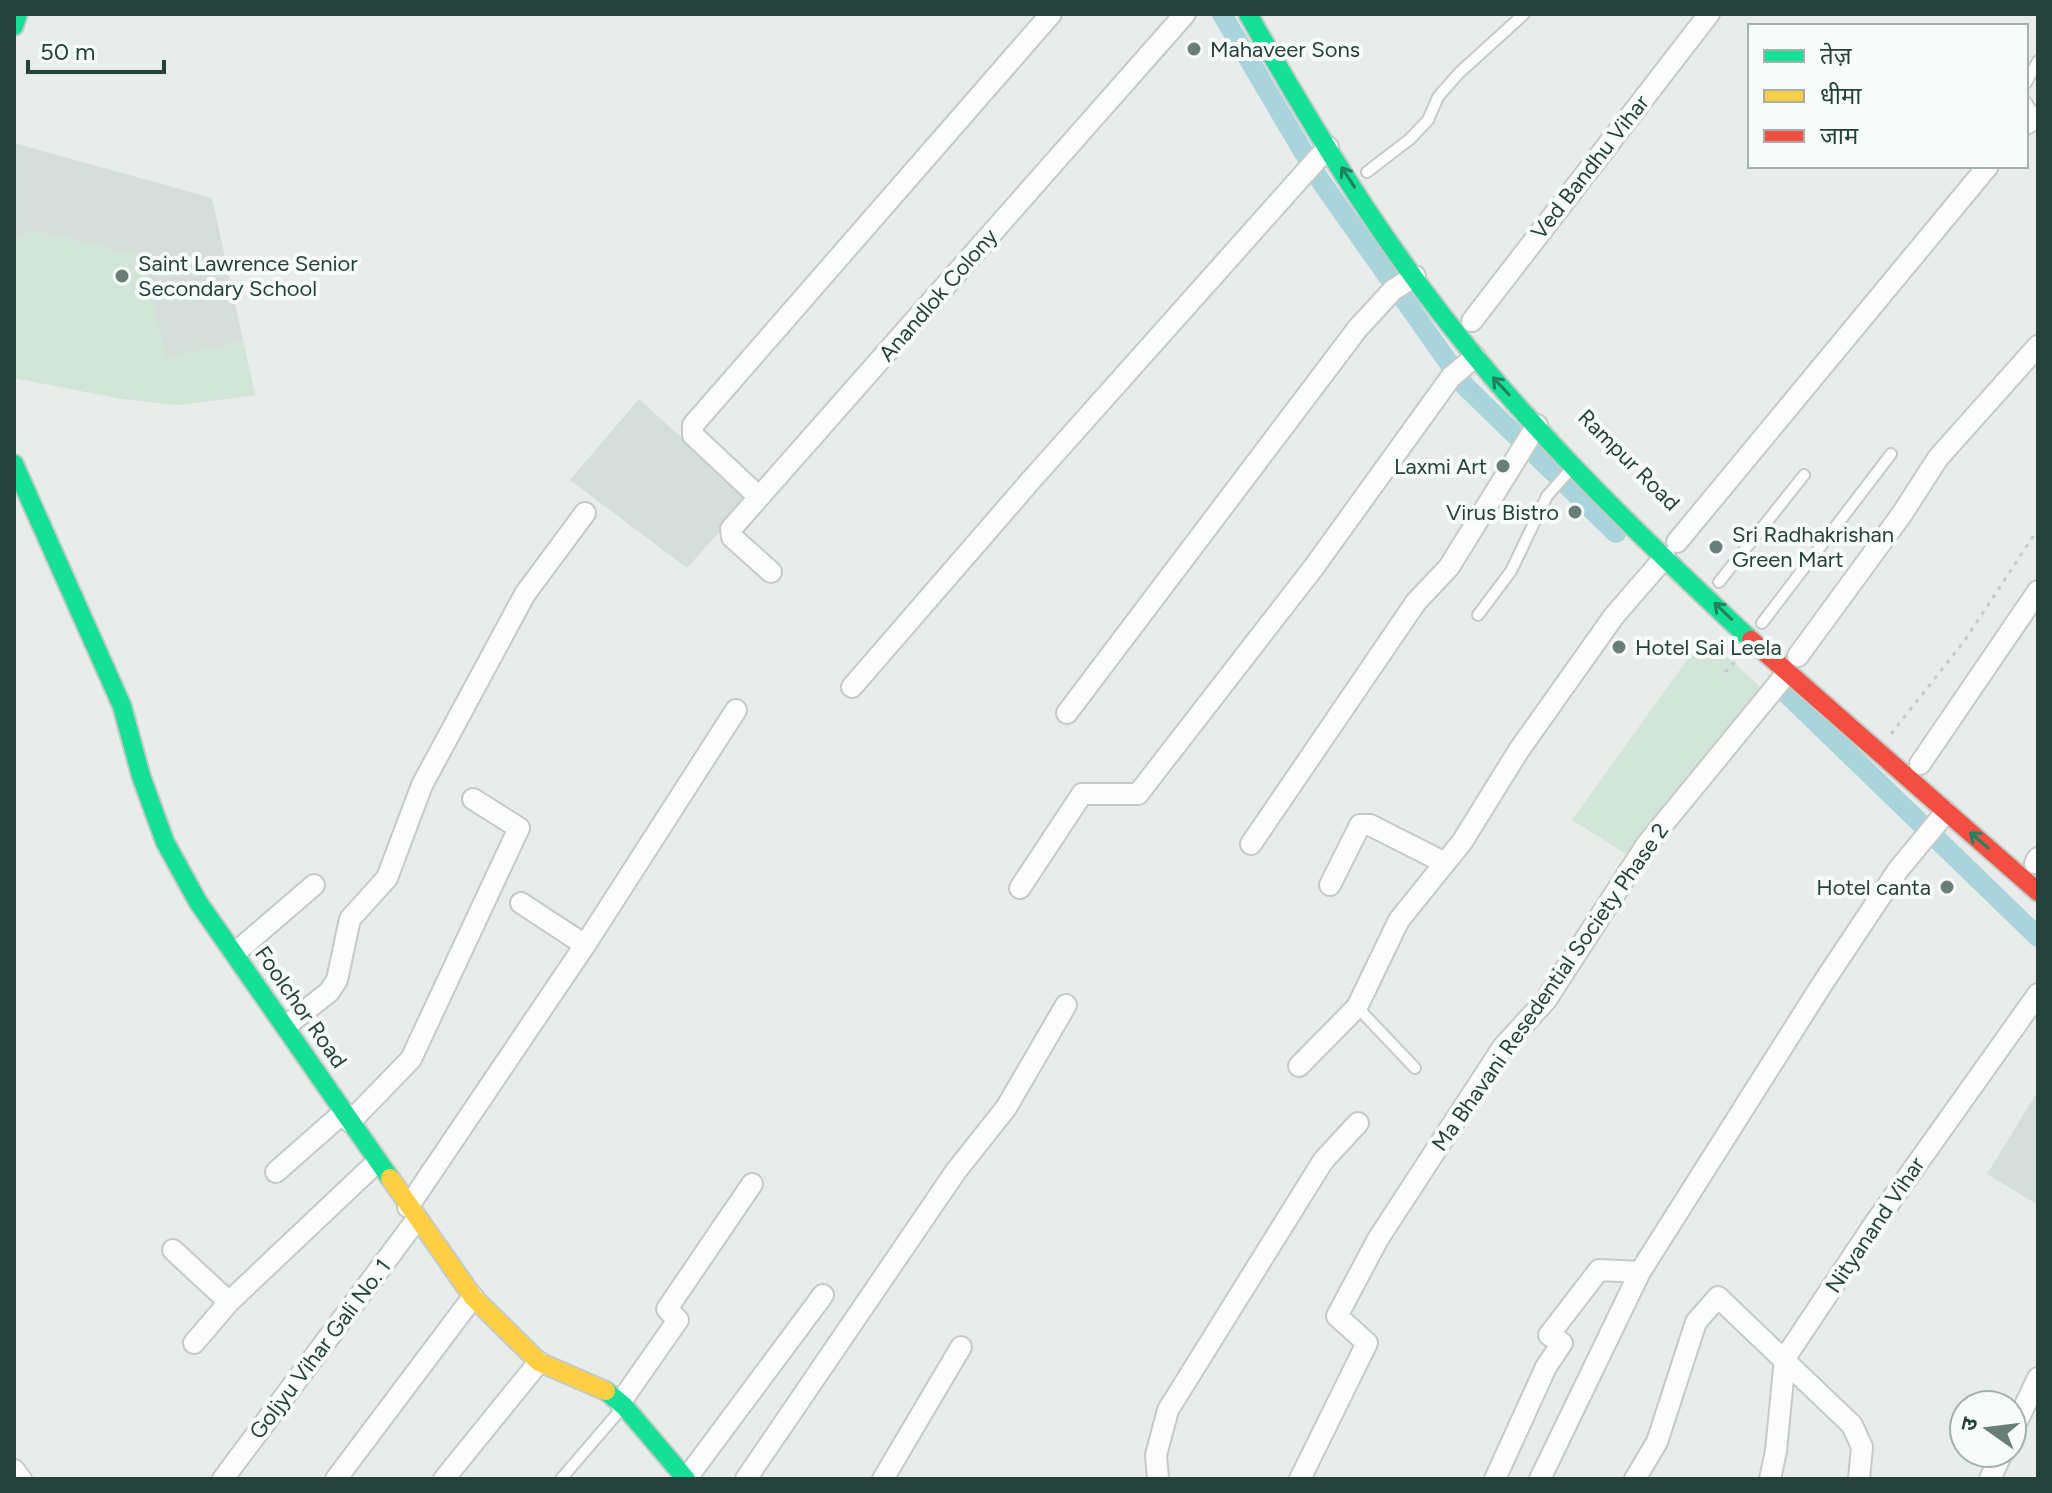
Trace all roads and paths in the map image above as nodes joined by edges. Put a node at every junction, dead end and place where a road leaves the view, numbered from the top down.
1 (18, 14) edge
2 (1051, 14) edge
3 (1185, 14) edge
4 (1248, 14) edge
5 (1524, 14) edge
6 (1709, 14) edge
7 (14, 26) edge
8 (2038, 61) edge
9 (2028, 79) edge
10 (1328, 147) junction
11 (1353, 151) dead end
12 (1986, 168) edge
13 (1370, 178) joint
14 (1403, 284) junction
15 (1472, 321) dead end
16 (2038, 346) edge
17 (1462, 368) junction
18 (1541, 402) dead end
19 (1560, 424) dead end
20 (1529, 438) junction
21 (1891, 454) dead end
22 (14, 464) edge
23 (1804, 475) dead end
24 (1564, 476) junction
25 (759, 497) junction
26 (585, 513) dead end
27 (2038, 529) edge
28 (1667, 554) junction
29 (771, 572) dead end
30 (1719, 582) dead end
31 (2038, 591) edge
32 (1478, 615) dead end
33 (1757, 618) joint
34 (1792, 664) junction
35 (852, 687) dead end
36 (736, 710) dead end
37 (1067, 713) dead end
38 (1888, 737) junction
39 (1920, 764) junction
40 (473, 799) dead end
41 (1939, 817) junction
42 (1251, 844) dead end
43 (1445, 863) junction
44 (314, 885) dead end
45 (1330, 885) dead end
46 (1020, 888) dead end
47 (2038, 892) edge
48 (521, 903) dead end
49 (585, 945) junction
50 (235, 953) junction
51 (2038, 994) edge
52 (1066, 1005) dead end
53 (1357, 1007) junction
54 (287, 1025) junction
55 (1299, 1066) dead end
56 (1415, 1068) dead end
57 (347, 1117) junction
58 (1358, 1123) dead end
59 (377, 1162) junction
60 (276, 1172) dead end
61 (752, 1184) dead end
62 (412, 1213) junction
63 (173, 1250) dead end
64 (1640, 1272) junction
65 (823, 1295) dead end
66 (473, 1297) junction
67 (229, 1302) junction
68 (194, 1343) dead end
69 (961, 1347) dead end
70 (1785, 1358) junction
71 (539, 1362) junction
72 (2038, 1378) edge
73 (2028, 1399) edge
74 (622, 1404) junction
75 (14, 1470) edge
76 (21, 1479) edge
77 (223, 1479) edge
78 (336, 1479) edge
79 (444, 1479) edge
80 (561, 1479) edge
81 (686, 1479) edge
82 (746, 1479) edge
83 (883, 1479) edge
84 (1158, 1479) edge
85 (1300, 1479) edge
86 (1495, 1479) edge
87 (1540, 1479) edge
88 (1635, 1479) edge
89 (1770, 1479) edge
90 (1859, 1479) edge

1 - 7 main road
2 - 25 street
3 - 25 street, Anandlok Colony
4 - 10 main road
5 - 13 lane
6 - 15 street, Ved Bandhu Vihar
8 - 9 lane
14 -> 10 main road
10 - 35 street
11 - 13 main road
12 - 28 street
14 - 17 main road
14 - 37 street
16 - 34 street
20 -> 17 main road
17 - 46 street
18 - 19 main road, Rampur Road
20 - 24 main road
20 - 42 street
21 - 33 lane
22 - 50 main road, Foolchor Road
23 - 30 lane
24 - 28 main road
24 - 32 lane
25 - 29 street, Anandlok Colony
26 - 54 street
27 - 38 path
34 -> 28 main road
28 - 43 street
31 - 39 street
33 - 34 main road
34 - 38 main road
34 - 41 main road
34 - 85 street, Ma Bhavani Resedential Society Phase 2
36 - 49 street, Goljyu Vihar Gali No. 1
38 - 39 main road
39 - 41 main road
40 - 57 street
47 -> 41 main road
41 - 64 street
43 - 45 street
43 - 53 street
44 - 50 street
48 - 49 street
49 - 62 street, Goljyu Vihar Gali No. 1
50 - 54 main road, Foolchor Road
51 - 70 street, Nityanand Vihar
52 - 82 street
53 - 55 street
53 - 56 lane
54 - 57 main road, Foolchor Road
57 - 59 main road, Foolchor Road
57 - 60 street
58 - 84 street
59 - 62 main road, Foolchor Road
59 - 67 street
61 - 74 street
62 - 66 main road, Foolchor Road
62 - 77 street, Goljyu Vihar Gali No. 1
63 - 67 street
64 - 86 street
64 - 87 street
65 - 81 street
66 - 71 main road, Foolchor Road
66 - 78 street
67 - 68 street
69 - 83 street
70 - 88 street
70 - 89 street, Nityanand Vihar
70 - 90 street
71 - 74 main road, Foolchor Road
71 - 79 street
72 - 73 street
74 - 80 lane
74 - 81 main road, Foolchor Road
75 - 76 street

